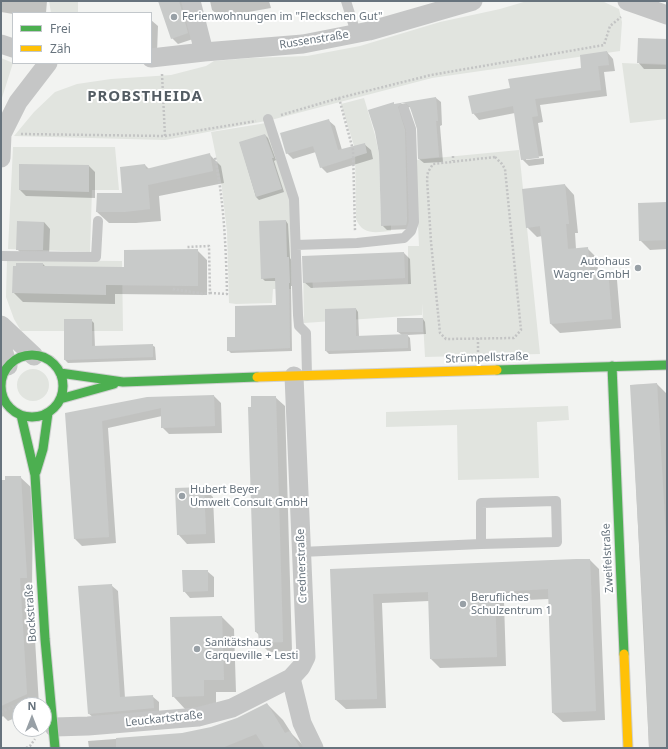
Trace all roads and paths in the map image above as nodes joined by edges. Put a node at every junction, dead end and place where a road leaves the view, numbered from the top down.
1 (191, 1) edge
2 (346, 1) edge
3 (473, 1) edge
4 (632, 3) edge
5 (667, 15) edge
6 (356, 33) junction
7 (1, 44) edge
8 (12, 48) edge
9 (204, 52) junction
10 (156, 58) edge
11 (47, 64) edge
12 (338, 98) junction
13 (404, 109) dead end
14 (268, 119) junction
15 (14, 134) dead end
16 (165, 136) junction
17 (453, 156) dead end
18 (214, 157) dead end
19 (1, 158) edge
20 (453, 161) junction
21 (98, 221) dead end
22 (355, 242) junction
23 (296, 245) junction
24 (187, 247) dead end
25 (1, 256) edge
26 (173, 289) dead end
27 (210, 293) junction
28 (1, 326) edge
29 (1, 343) edge
30 (34, 356) junction
31 (667, 365) edge
32 (612, 366) junction
33 (5, 371) edge
34 (60, 373) junction
35 (300, 376) junction
36 (123, 382) junction
37 (2, 397) edge
38 (60, 399) junction
39 (48, 413) junction
40 (21, 415) junction
41 (36, 475) junction
42 (481, 544) junction
43 (301, 552) junction
44 (291, 678) junction
45 (12, 707) edge
46 (1, 712) edge
47 (54, 732) junction
48 (35, 737) edge
49 (26, 748) edge
50 (43, 748) edge
51 (55, 748) edge
52 (314, 748) edge
53 (628, 748) edge

1 - 9 street
2 - 6 lane
3 - 6 street, Russenstraße
4 - 5 street
4 - 12 path
6 - 9 street, Russenstraße
7 - 8 street
9 - 10 street, Russenstraße
10 - 16 path
11 - 19 street
12 - 14 path
12 - 22 path
13 - 22 lane
14 - 16 path
14 - 23 lane
15 - 16 path
17 - 20 path
18 - 27 path
20 - 20 path
21 - 25 lane
22 - 23 lane
23 - 35 lane
24 - 27 path
26 - 27 path
28 - 30 street
29 - 33 street
30 - 33 street
30 - 34 street
31 - 32 street, Strümpellstraße
32 - 35 street, Strümpellstraße
32 - 53 street, Zweifelstraße
33 - 37 street
34 - 36 street, Strümpellstraße
34 - 38 street
35 - 36 street, Strümpellstraße
35 - 43 street, Crednerstraße
36 - 38 street, Strümpellstraße
37 - 40 street
38 - 39 street
39 - 40 street
39 - 41 street, Bockstraße
40 - 41 street, Bockstraße
41 - 47 street, Bockstraße
42 - 42 lane
42 - 43 lane
43 - 44 street, Crednerstraße
44 - 47 street, Leuckartstraße
44 - 52 street
45 - 46 path
47 - 50 street
47 - 51 street, Bockstraße
48 - 49 path

